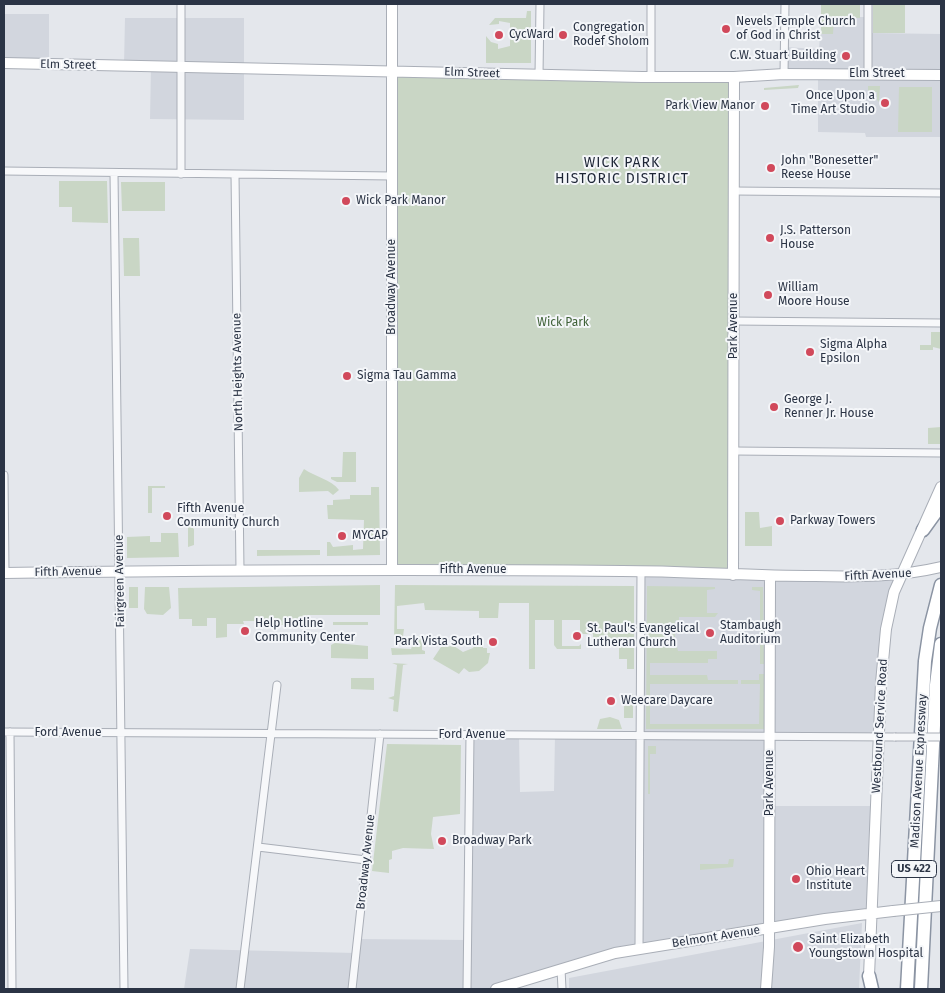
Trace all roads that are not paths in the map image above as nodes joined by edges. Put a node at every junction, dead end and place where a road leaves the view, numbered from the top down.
1 (181, 4) edge
2 (392, 4) edge
3 (540, 4) edge
4 (651, 4) edge
5 (785, 4) edge
6 (868, 4) edge
7 (4, 64) edge
8 (181, 66) junction
9 (392, 70) junction
10 (784, 74) junction
11 (868, 74) junction
12 (540, 75) junction
13 (941, 75) edge
14 (651, 77) junction
15 (734, 77) junction
16 (4, 172) edge
17 (114, 173) junction
18 (181, 174) junction
19 (235, 174) junction
20 (392, 176) junction
21 (734, 191) junction
22 (941, 193) edge
23 (734, 321) junction
24 (941, 323) edge
25 (734, 451) junction
26 (938, 453) edge
27 (941, 460) edge
28 (4, 475) edge
29 (941, 487) edge
30 (941, 505) edge
31 (923, 530) junction
32 (941, 567) edge
33 (392, 569) junction
34 (240, 570) junction
35 (641, 571) junction
36 (120, 572) junction
37 (4, 573) edge
38 (734, 575) junction
39 (902, 575) junction
40 (770, 576) junction
41 (941, 585) edge
42 (941, 644) edge
43 (277, 685) dead end
44 (7, 732) edge
45 (122, 733) junction
46 (271, 734) junction
47 (380, 734) junction
48 (470, 735) junction
49 (641, 736) junction
50 (770, 736) junction
51 (879, 737) junction
52 (941, 737) edge
53 (258, 847) junction
54 (366, 860) junction
55 (941, 906) edge
56 (870, 913) junction
57 (769, 928) junction
58 (639, 948) junction
59 (561, 969) junction
60 (869, 985) edge
61 (12, 989) edge
62 (124, 989) edge
63 (240, 989) edge
64 (352, 989) edge
65 (467, 989) edge
66 (496, 989) edge
67 (562, 989) edge
68 (766, 989) edge
69 (907, 989) edge
70 (921, 989) edge

1 - 8 street
2 - 9 street, Broadway Avenue
3 - 12 street
4 - 14 street
5 - 10 street
6 - 11 street
7 - 8 street, Elm Street
8 - 9 street, Elm Street
8 - 18 street
9 - 12 street, Elm Street
9 - 20 street, Broadway Avenue
10 - 11 street, Elm Street
10 - 15 street, Elm Street
11 - 13 street, Elm Street
12 - 14 street, Elm Street
14 - 15 street, Elm Street
15 - 21 street, Park Avenue
16 - 17 street
17 - 18 street
17 - 36 street, Fairgreen Avenue
18 - 19 street
19 - 20 street
19 - 34 street, North Heights Avenue
20 - 33 street, Broadway Avenue
21 - 22 street
21 - 23 street, Park Avenue
23 - 24 street
23 - 25 street, Park Avenue
25 - 26 street
25 - 38 street, Park Avenue
26 - 27 street
28 - 37 street
29 - 31 street, Westbound Service Road
30 - 31 highway
31 - 39 street, Westbound Service Road
32 - 39 street, Fifth Avenue
33 - 34 street, Fifth Avenue
33 - 35 street, Fifth Avenue
34 - 36 street, Fifth Avenue
35 - 38 street, Fifth Avenue
35 - 49 street
36 - 37 street, Fifth Avenue
36 - 45 street, Fairgreen Avenue
38 - 40 street, Fifth Avenue
39 - 40 street, Fifth Avenue
39 - 51 street, Westbound Service Road
40 - 50 street, Park Avenue
41 - 69 highway, Madison Avenue Expressway / US 422
42 - 70 highway, Madison Avenue Expressway / US 422
43 - 46 street
44 - 45 street, Ford Avenue
44 - 61 street
45 - 46 street, Ford Avenue
45 - 62 street, Fairgreen Avenue
46 - 47 street, Ford Avenue
46 - 53 street
47 - 48 street, Ford Avenue
47 - 54 street, Broadway Avenue
48 - 49 street, Ford Avenue
48 - 65 street
49 - 50 street, Ford Avenue
49 - 58 street
50 - 51 street, Ford Avenue
50 - 57 street, Park Avenue
51 - 52 street, Ford Avenue, bridge
51 - 56 street, Westbound Service Road
53 - 54 street
53 - 63 street
54 - 64 street, Broadway Avenue
55 - 56 street, Belmont Avenue, bridge
56 - 57 street, Belmont Avenue
56 - 60 street, Westbound Service Road
57 - 58 street, Belmont Avenue
57 - 68 street, Park Avenue
58 - 59 street, Belmont Avenue
59 - 66 street, Belmont Avenue
59 - 67 street

